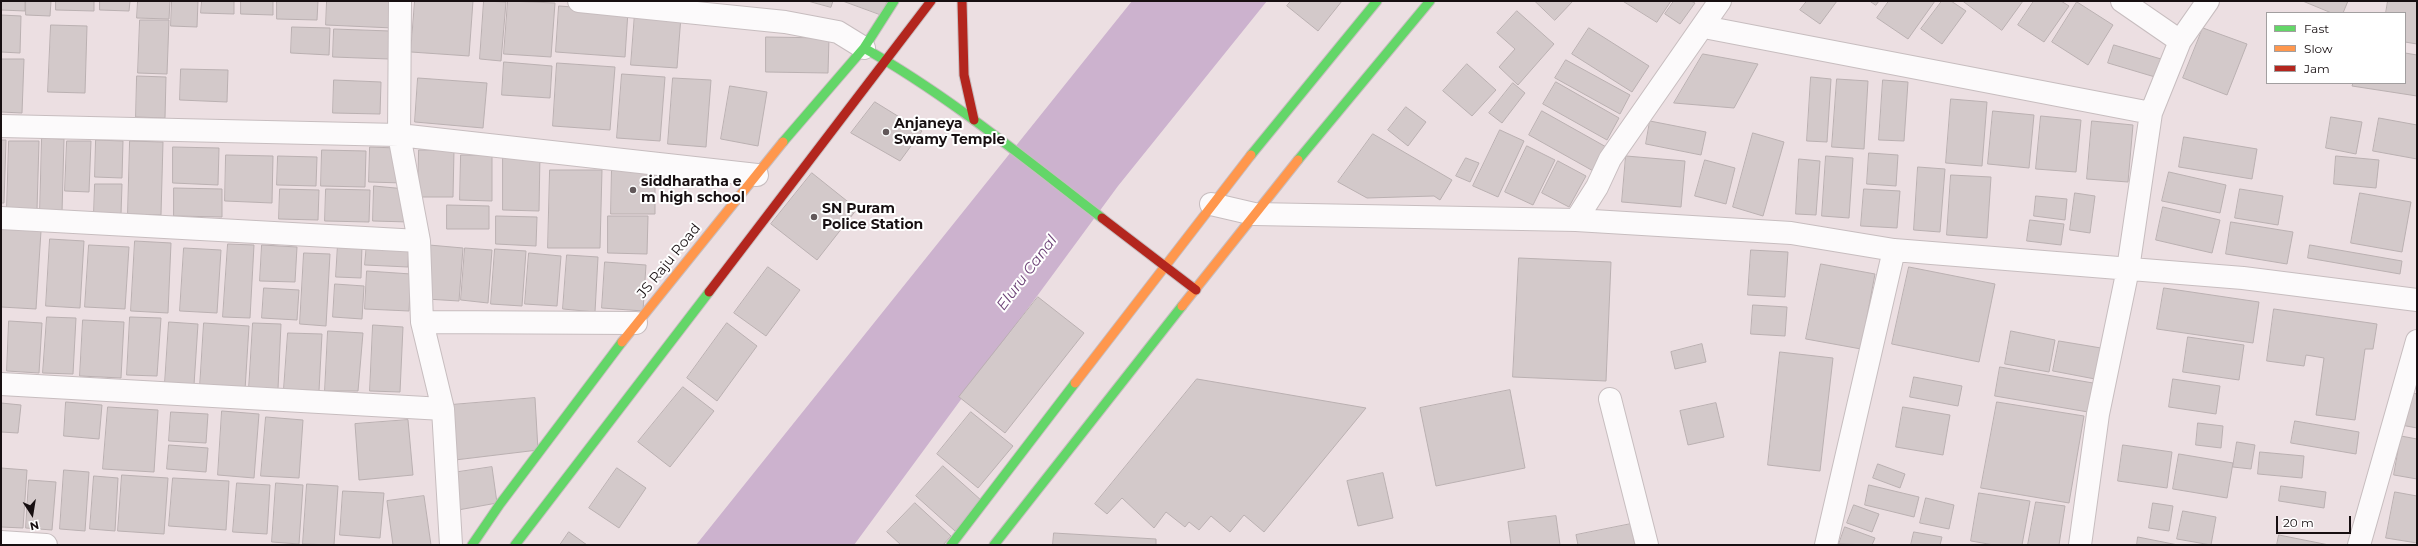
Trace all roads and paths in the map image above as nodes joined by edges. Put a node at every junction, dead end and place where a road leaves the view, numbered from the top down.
1 (400, 1) edge
2 (578, 1) edge
3 (894, 1) edge
4 (931, 1) edge
5 (962, 1) edge
6 (1377, 1) edge
7 (1430, 1) edge
8 (1720, 1) edge
9 (2122, 1) edge
10 (2208, 1) edge
11 (1704, 27) junction
12 (2180, 41) junction
13 (864, 48) junction
14 (887, 61) junction
15 (2151, 113) junction
16 (974, 120) junction
17 (1, 126) edge
18 (399, 135) junction
19 (757, 175) junction
20 (1211, 204) junction
21 (1254, 214) junction
22 (1, 218) edge
23 (1576, 220) junction
24 (419, 241) junction
25 (1894, 250) junction
26 (1164, 265) junction
27 (2128, 269) junction
28 (1196, 290) junction
29 (2417, 300) edge
30 (422, 322) junction
31 (636, 323) junction
32 (2417, 341) edge
33 (1, 384) edge
34 (1610, 399) dead end
35 (443, 409) junction
36 (1, 542) edge
37 (46, 545) edge
38 (451, 545) edge
39 (472, 545) edge
40 (516, 545) edge
41 (951, 545) edge
42 (994, 545) edge
43 (1647, 545) edge
44 (1826, 545) edge
45 (2080, 545) edge
46 (2359, 545) edge

1 - 18 street
2 - 13 street
3 - 13 main road, JS Raju Road
4 - 14 main road
5 - 16 main road
6 - 20 main road
7 - 21 main road
8 - 11 street
9 - 12 street
10 - 12 street
11 - 15 street
11 - 23 street
12 - 15 street
13 - 14 main road
13 - 19 main road, JS Raju Road
14 - 16 main road
14 - 40 main road
15 - 27 street
16 - 26 main road
17 - 18 street
18 - 19 street
18 - 24 street
19 - 31 main road, JS Raju Road
20 - 21 street
20 - 26 main road
21 - 23 street
21 - 28 main road
22 - 24 street
23 - 25 street
24 - 30 street
25 - 27 street
25 - 44 street
26 - 28 main road
26 - 41 main road
27 - 29 street
27 - 45 street
28 - 42 main road
30 - 31 street
30 - 35 street
31 - 39 main road, JS Raju Road
32 - 46 street
33 - 35 street
34 - 43 street
35 - 38 street
36 - 37 street

